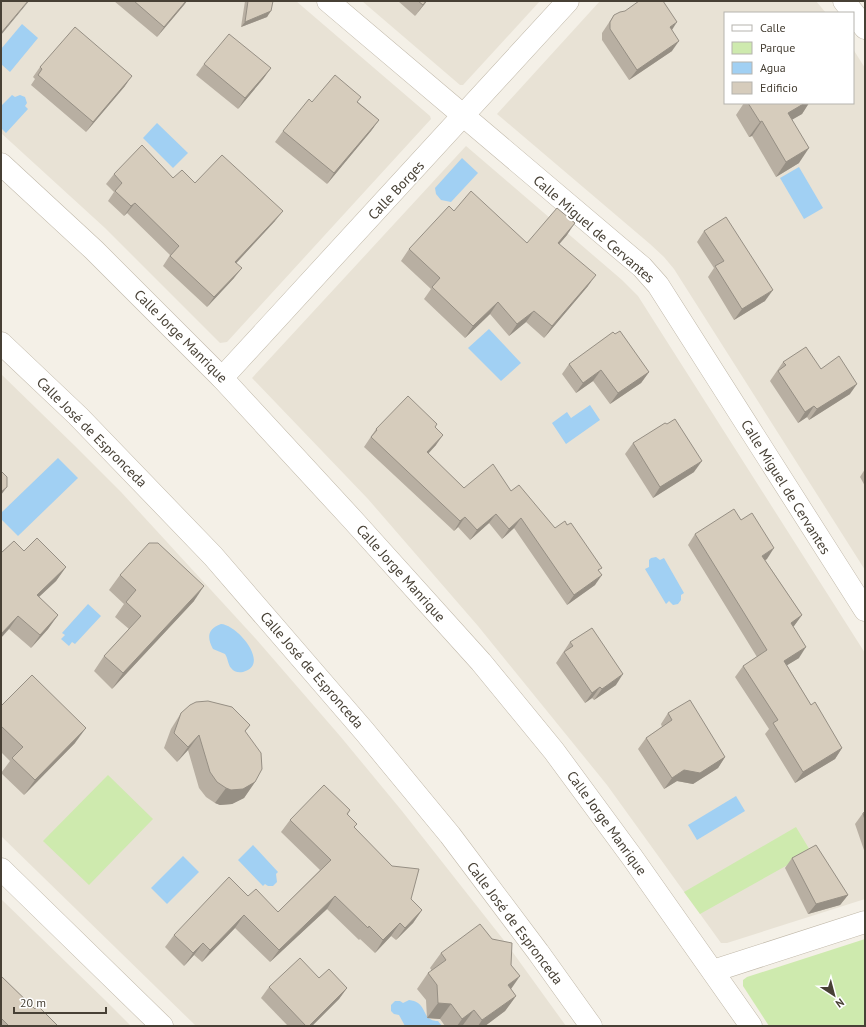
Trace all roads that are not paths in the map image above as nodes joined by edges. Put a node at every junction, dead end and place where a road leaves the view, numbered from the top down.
1 (328, 1) edge
2 (568, 1) edge
3 (844, 1) edge
4 (853, 12) edge
5 (854, 14) edge
6 (865, 28) edge
7 (464, 116) junction
8 (1, 164) edge
9 (1, 343) edge
10 (222, 378) junction
11 (865, 610) edge
12 (1, 869) edge
13 (865, 922) edge
14 (713, 971) junction
15 (162, 1026) edge
16 (591, 1026) edge
17 (751, 1026) edge

1 - 7 street, Calle Miguel de Cervantes
2 - 7 street, Calle Borges
3 - 4 street
5 - 6 street
7 - 10 street, Calle Borges
7 - 11 street, Calle Miguel de Cervantes
8 - 10 street, Calle Jorge Manrique
9 - 16 street, Calle José de Espronceda
10 - 14 street, Calle Jorge Manrique
12 - 15 street
13 - 14 street
14 - 17 street, Calle Jorge Manrique

